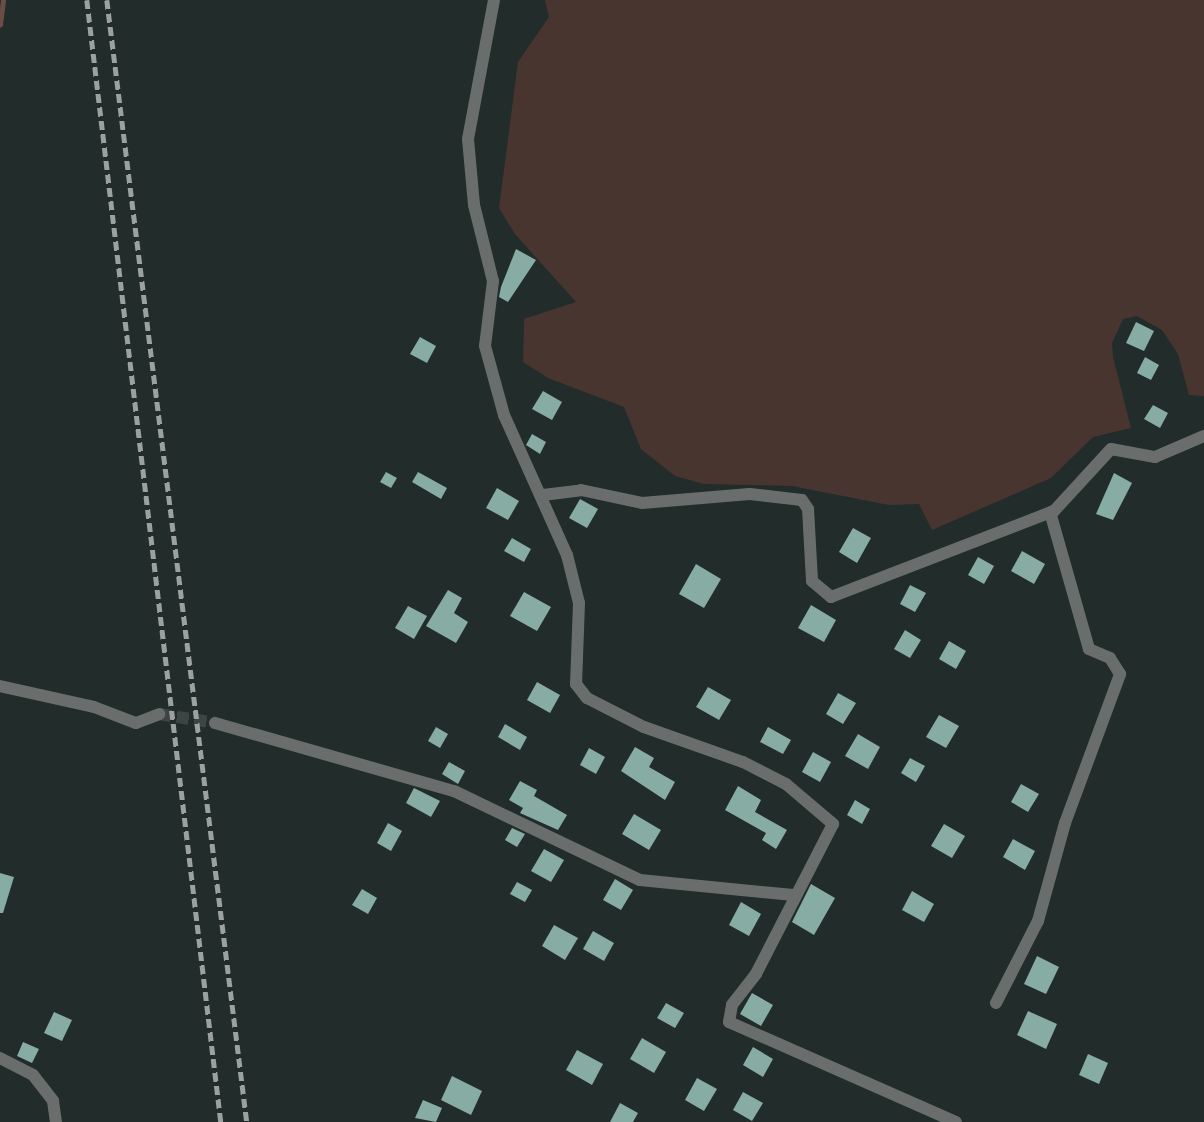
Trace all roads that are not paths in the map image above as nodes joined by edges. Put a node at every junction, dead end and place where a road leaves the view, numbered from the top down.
1 (494, 0) edge
2 (1204, 436) edge
3 (543, 495) junction
4 (1050, 512) junction
5 (0, 686) edge
6 (159, 714) tunnel mouth
7 (215, 723) tunnel mouth
8 (793, 895) junction
9 (996, 1003) dead end
10 (0, 1058) edge
11 (56, 1122) edge
12 (956, 1122) edge

1 - 3 street
2 - 4 street
3 - 4 street
3 - 8 street
4 - 9 street
5 - 6 street
7 - 8 street
8 - 12 street
10 - 11 street

